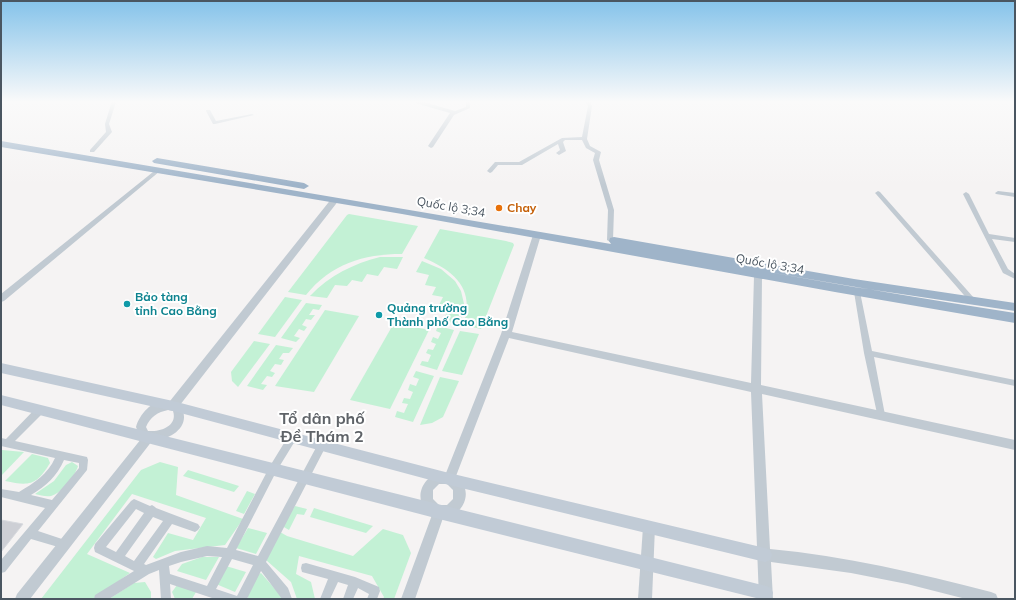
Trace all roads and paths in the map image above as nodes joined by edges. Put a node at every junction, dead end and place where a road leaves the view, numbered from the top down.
1 (108, 129) edge
2 (442, 129) edge
3 (586, 129) edge
4 (1, 137) edge
5 (584, 138) junction
6 (560, 142) junction
7 (1, 144) edge
8 (431, 146) dead end
9 (92, 151) junction
10 (559, 153) dead end
11 (158, 170) junction
12 (490, 172) dead end
13 (235, 173) junction
14 (227, 181) junction
15 (878, 193) dead end
16 (998, 193) dead end
17 (966, 194) dead end
18 (1015, 195) edge
19 (338, 196) junction
20 (538, 231) junction
21 (988, 236) junction
22 (610, 240) junction
23 (1015, 240) edge
24 (774, 268) junction
25 (758, 276) junction
26 (1015, 277) edge
27 (857, 292) junction
28 (1, 299) edge
29 (972, 300) junction
30 (1015, 307) edge
31 (978, 312) junction
32 (1015, 318) edge
33 (506, 334) junction
34 (868, 353) junction
35 (1, 368) edge
36 (1015, 383) edge
37 (756, 388) junction
38 (1, 400) edge
39 (173, 406) junction
40 (40, 410) junction
41 (881, 415) junction
42 (149, 437) junction
43 (292, 438) junction
44 (4, 442) edge
45 (322, 445) junction
46 (1015, 445) edge
47 (61, 455) junction
48 (273, 469) junction
49 (305, 477) junction
50 (449, 479) junction
51 (1, 494) edge
52 (20, 497) junction
53 (54, 505) junction
54 (152, 510) junction
55 (439, 512) junction
56 (170, 519) junction
57 (195, 527) dead end
58 (648, 527) junction
59 (30, 534) junction
60 (65, 544) junction
61 (230, 553) junction
62 (764, 555) junction
63 (118, 558) junction
64 (260, 562) junction
65 (164, 563) junction
66 (647, 563) junction
67 (1, 568) edge
68 (306, 568) dead end
69 (141, 569) junction
70 (335, 576) junction
71 (164, 578) junction
72 (355, 582) junction
73 (209, 592) junction
74 (766, 596) edge
75 (22, 599) edge
76 (99, 599) edge
77 (166, 599) edge
78 (233, 599) edge
79 (241, 599) edge
80 (287, 599) edge
81 (325, 599) edge
82 (348, 599) edge
83 (372, 599) edge
84 (408, 599) edge
85 (645, 599) edge
86 (991, 599) edge

1 - 9 street
2 - 8 street
3 - 5 street
4 - 9 highway, Quốc lộ 3;34
5 - 6 street
5 - 22 street
6 - 10 street
6 - 12 street
7 - 11 highway, Quốc lộ 3;34
9 - 13 highway, Quốc lộ 3;34
11 - 14 highway, Quốc lộ 3;34
11 - 28 street
13 - 14 highway
13 - 19 highway, Quốc lộ 3;34
14 - 19 highway, Quốc lộ 3;34
15 - 29 street
16 - 18 street
17 - 21 street
19 - 20 highway, Quốc lộ 3;34
19 - 39 street
20 - 22 highway, Quốc lộ 3;34
20 - 25 highway, Quốc lộ 3;34
20 - 33 street
21 - 23 street
21 - 26 street
22 - 24 highway, Quốc lộ 3;34
24 - 25 highway
24 - 29 highway, Quốc lộ 3;34
25 - 27 highway, Quốc lộ 3;34
25 - 37 street
27 - 31 highway, Quốc lộ 3;34
27 - 34 street
29 - 30 highway, Quốc lộ 3;34
29 - 31 highway
31 - 32 highway, Quốc lộ 3;34
33 - 37 street
33 - 50 street
34 - 36 street
34 - 41 street
35 - 39 main road
37 - 41 street
37 - 62 street
38 - 40 main road
39 - 42 street
39 - 42 street
39 - 43 main road
40 - 42 main road
40 - 44 street
41 - 46 street
42 - 48 main road
42 - 60 street
43 - 45 main road
43 - 48 street
44 - 47 street
45 - 49 street
45 - 50 main road
47 - 52 street
47 - 53 street
48 - 49 main road
48 - 61 street
49 - 55 main road
49 - 64 street
50 - 55 street
50 - 55 street
50 - 58 main road
51 - 52 street
52 - 53 street
53 - 59 street
54 - 56 street
54 - 63 street
54 - 63 street
55 - 66 main road
55 - 84 street
56 - 57 street
56 - 69 street
58 - 62 main road
58 - 66 street
59 - 60 street
59 - 67 street
60 - 75 street
61 - 64 street
61 - 65 street
61 - 73 street
62 - 74 street
62 - 86 street
63 - 69 street
64 - 79 street
64 - 80 street
65 - 69 street
65 - 71 street
66 - 74 main road
66 - 85 street
68 - 70 street
69 - 76 street
70 - 72 street
70 - 81 street
71 - 73 street
71 - 77 street
72 - 82 street
72 - 83 street
73 - 78 street

